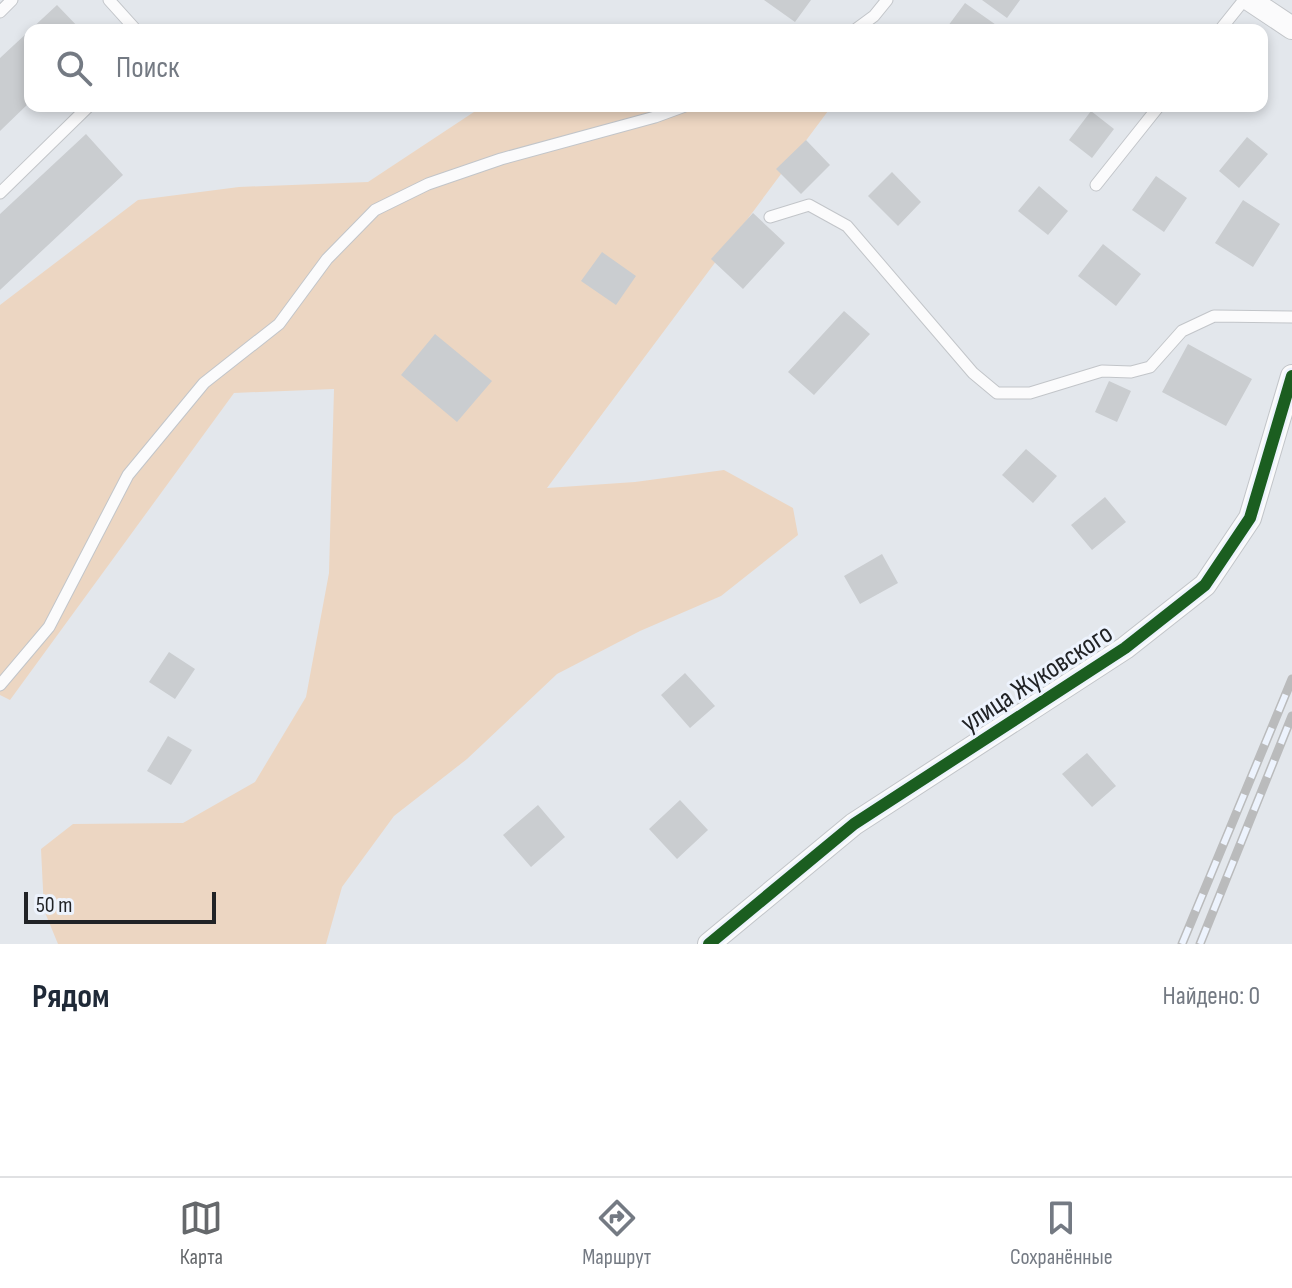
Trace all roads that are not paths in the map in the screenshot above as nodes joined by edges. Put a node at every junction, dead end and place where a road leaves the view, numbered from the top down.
1 (12, 0) edge
2 (109, 0) edge
3 (887, 0) edge
4 (1244, 0) edge
5 (1250, 0) edge
6 (0, 12) edge
7 (131, 24) edge
8 (863, 24) edge
9 (1225, 24) edge
10 (1292, 28) edge
11 (83, 112) edge
12 (669, 112) edge
13 (1154, 112) edge
14 (1096, 185) dead end
15 (0, 193) edge
16 (770, 217) dead end
17 (1292, 317) edge
18 (1292, 376) edge
19 (0, 685) edge
20 (709, 944) edge

1 - 6 lane
2 - 7 lane
3 - 8 lane
4 - 9 lane
5 - 10 street
11 - 15 lane
12 - 19 lane
13 - 14 lane
16 - 17 lane
18 - 20 street, улица Жуковского

